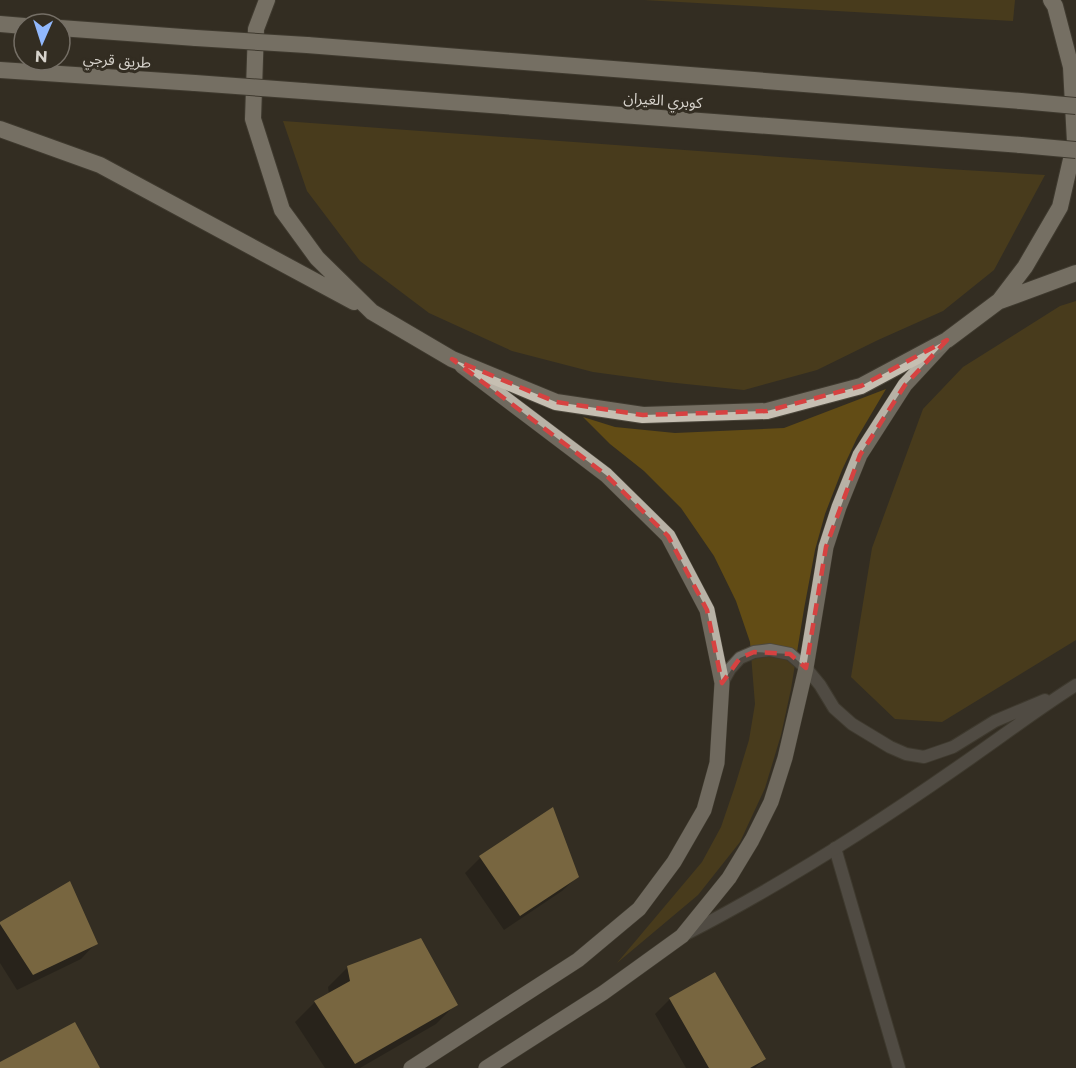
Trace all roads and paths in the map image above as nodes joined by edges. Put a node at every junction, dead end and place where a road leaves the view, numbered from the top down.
1 (267, 0) edge
2 (1051, 0) edge
3 (72, 29) edge
4 (307, 45) joint
5 (0, 70) edge
6 (303, 91) joint
7 (1076, 106) edge
8 (0, 129) edge
9 (1076, 150) edge
10 (1076, 273) edge
11 (999, 301) junction
12 (372, 312) junction
13 (946, 340) junction
14 (452, 359) junction
15 (806, 668) junction
16 (722, 683) junction
17 (1071, 689) edge
18 (835, 848) junction
19 (682, 936) junction
20 (411, 1068) edge
21 (486, 1068) edge
22 (899, 1068) edge

1 - 12 highway
2 - 11 highway
3 - 4 highway, طريق قرجي, bridge
4 - 7 highway, كوبري الغيران, bridge
5 - 6 highway, طريق قرجي, bridge
6 - 9 highway, كوبري الغيران, bridge
8 - 12 highway
10 - 11 highway
11 - 13 highway
12 - 14 highway
13 - 14 highway
13 - 15 main road
14 - 16 main road
15 - 16 street
15 - 17 street
15 - 19 main road
16 - 20 main road
17 - 18 street
18 - 19 street
18 - 22 street
19 - 21 main road

